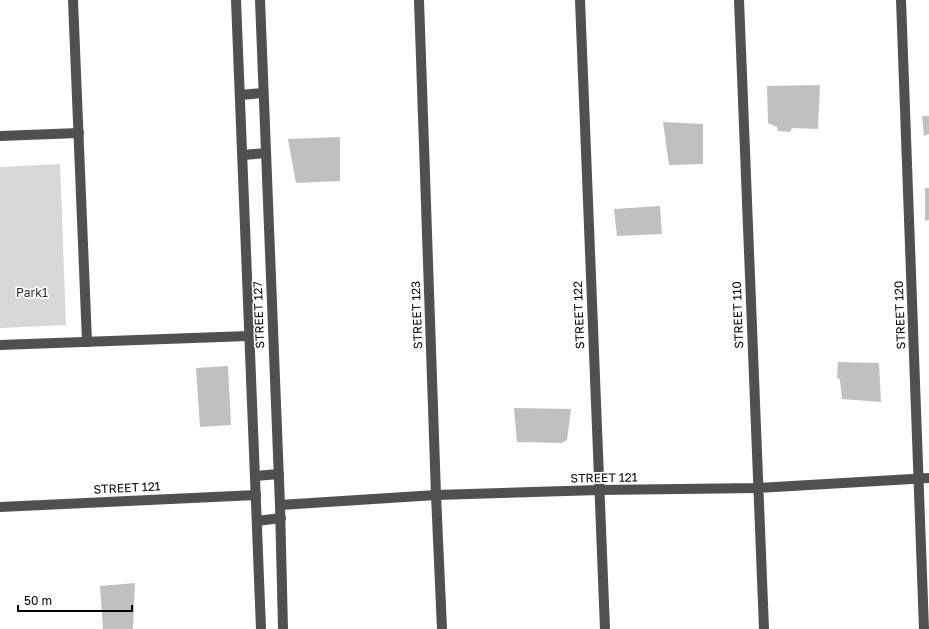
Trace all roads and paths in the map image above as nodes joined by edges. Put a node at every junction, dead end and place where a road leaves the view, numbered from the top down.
1 (73, 0) edge
2 (236, 0) edge
3 (260, 0) edge
4 (419, 0) edge
5 (580, 0) edge
6 (739, 0) edge
7 (901, 0) edge
8 (263, 93) junction
9 (240, 95) junction
10 (79, 133) junction
11 (0, 136) edge
12 (266, 153) junction
13 (242, 155) junction
14 (248, 336) junction
15 (87, 342) junction
16 (0, 345) edge
17 (279, 474) junction
18 (255, 476) junction
19 (924, 478) edge
20 (758, 488) junction
21 (599, 490) junction
22 (256, 495) junction
23 (436, 495) junction
24 (280, 505) junction
25 (0, 507) edge
26 (281, 518) junction
27 (257, 521) junction
28 (261, 629) edge
29 (283, 629) edge
30 (442, 629) edge
31 (605, 629) edge
32 (764, 629) edge
33 (924, 629) edge

1 - 10 street
2 - 9 street
3 - 8 street, STREET 127
4 - 23 street, STREET 123
5 - 21 street, STREET 122
6 - 20 street, STREET 110
7 - 19 street, STREET 120
8 - 9 street
8 - 12 street, STREET 127
9 - 13 street
10 - 11 street
10 - 15 street
12 - 13 street
12 - 17 street, STREET 127
13 - 14 street
14 - 15 street
14 - 18 street
15 - 16 street
17 - 18 street
17 - 24 street, STREET 127
18 - 22 street
19 - 20 street, STREET 121
19 - 33 street, STREET 120
20 - 21 street, STREET 121
20 - 32 street, STREET 110
21 - 23 street, STREET 121
21 - 31 street, STREET 122
22 - 25 street, STREET 121
22 - 27 street
23 - 24 street, STREET 121
23 - 30 street, STREET 123
24 - 26 street, STREET 127
26 - 27 street
26 - 29 street, STREET 127
27 - 28 street

